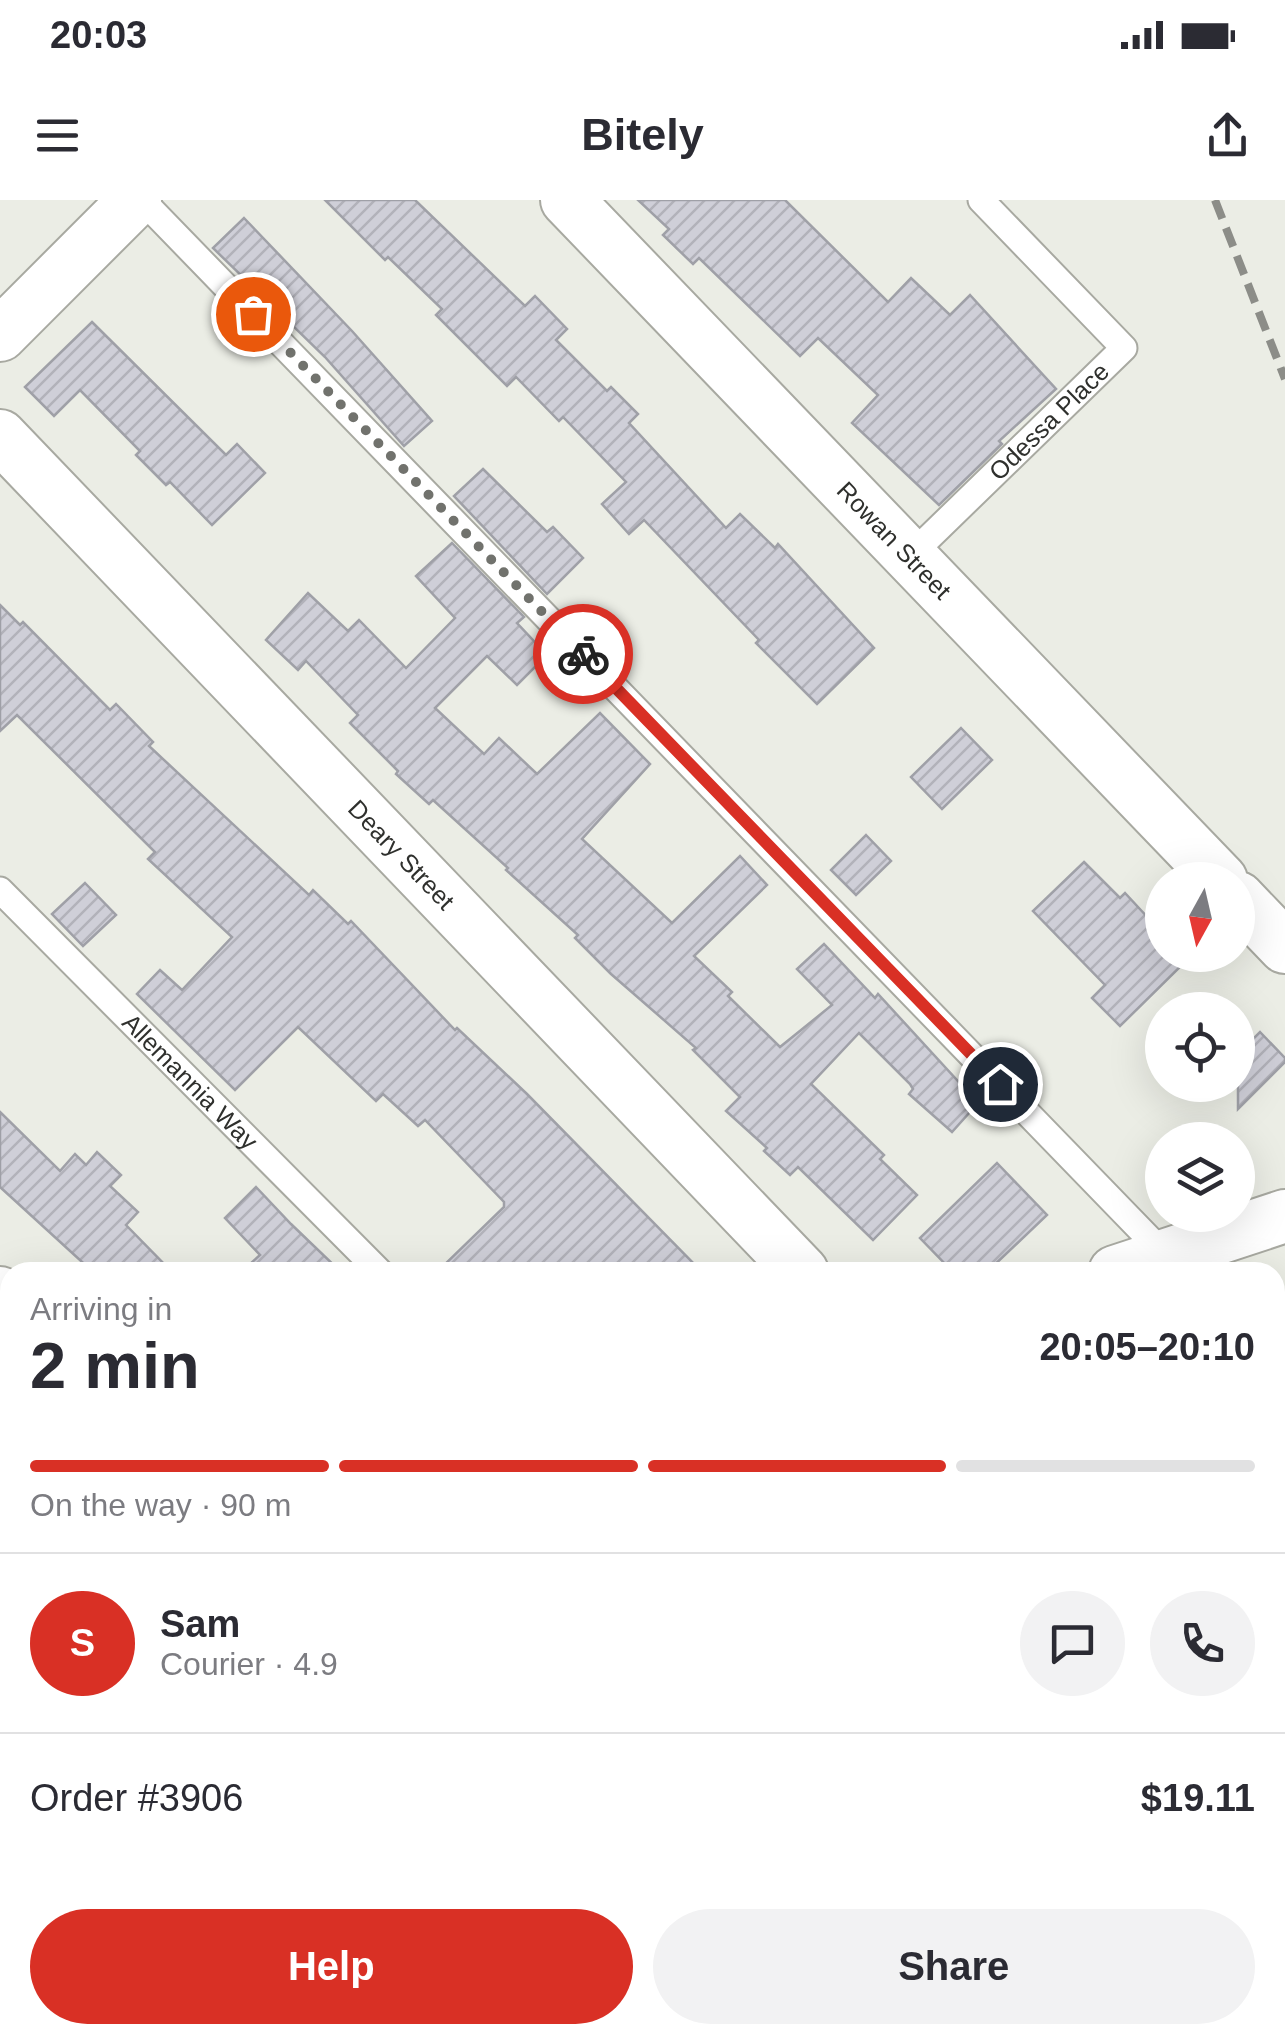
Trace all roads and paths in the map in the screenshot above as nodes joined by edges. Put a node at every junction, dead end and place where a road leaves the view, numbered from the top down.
1 (139, 200) edge
2 (568, 200) edge
3 (981, 200) edge
4 (0, 334) edge
5 (0, 436) edge
6 (911, 555) junction
7 (1204, 862) edge
8 (0, 890) edge
9 (1255, 916) edge
10 (1285, 947) edge
11 (1285, 1216) edge
12 (370, 1262) edge
13 (792, 1262) edge
14 (1171, 1262) edge
15 (1178, 1262) edge

1 - 4 street
1 - 14 lane
2 - 6 street, Rowan Street
3 - 6 lane, Odessa Place
5 - 13 street, Deary Street
6 - 7 street, Rowan Street
8 - 12 lane, Allemannia Way
9 - 10 street
11 - 15 street

